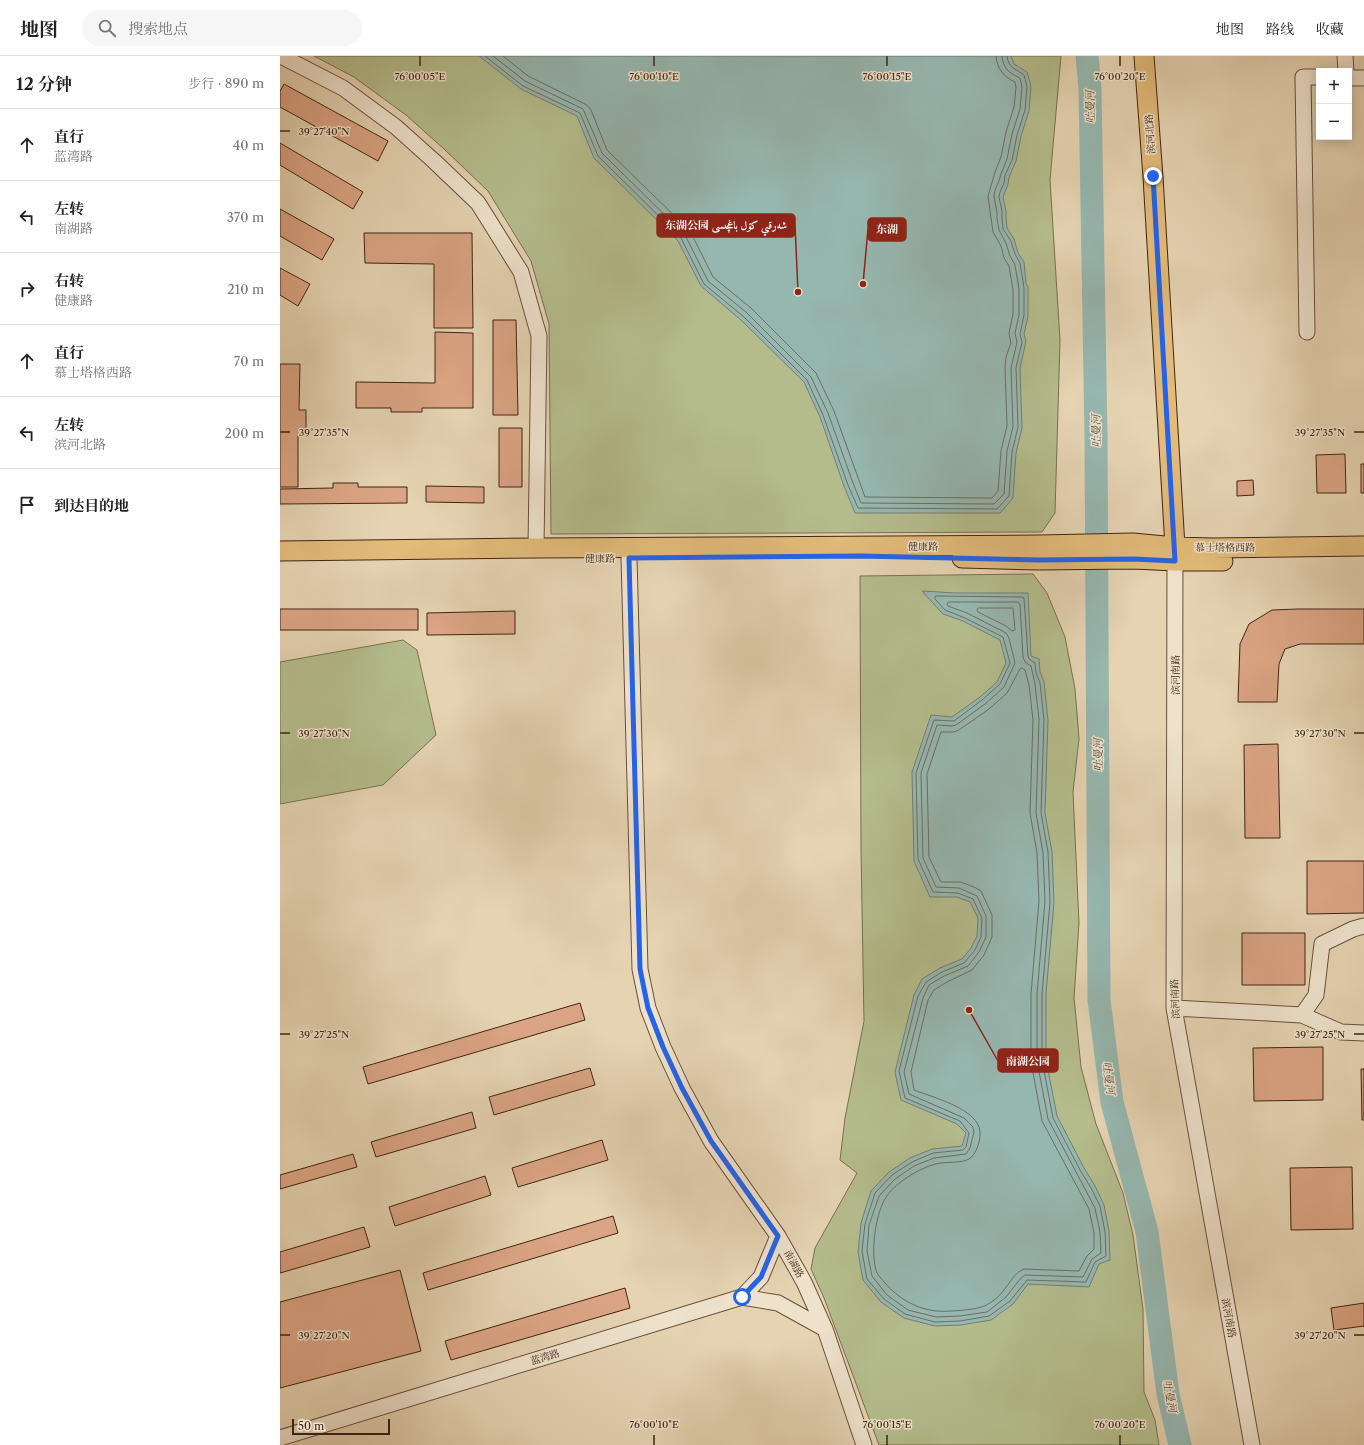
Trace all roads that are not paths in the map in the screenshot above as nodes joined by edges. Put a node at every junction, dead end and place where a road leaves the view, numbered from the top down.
1 (281, 56) edge
2 (1144, 56) edge
3 (1345, 56) edge
4 (1346, 68) edge
5 (1316, 77) edge
6 (1352, 78) edge
7 (1364, 78) edge
8 (1307, 332) dead end
9 (1364, 546) edge
10 (536, 548) junction
11 (280, 551) edge
12 (1039, 552) junction
13 (1175, 554) junction
14 (1364, 557) edge
15 (629, 558) junction
16 (280, 562) edge
17 (1364, 926) edge
18 (1174, 1008) junction
19 (1302, 1015) junction
20 (1364, 1033) edge
21 (778, 1236) junction
22 (742, 1297) junction
23 (826, 1330) junction
24 (280, 1438) edge
25 (864, 1445) edge
26 (1252, 1445) edge

1 - 10 street
2 - 13 main road, 滨河北路
3 - 4 street
5 - 8 street
6 - 7 street
9 - 13 main road, 慕士塔格西路
10 - 11 main road, 健康路
10 - 12 main road, 健康路
12 - 13 main road, 慕士塔格西路
12 - 15 main road, 健康路
13 - 14 main road, 慕士塔格西路
13 - 18 street, 滨河南路
15 - 16 main road, 健康路
15 - 21 street, 南湖路
17 - 19 street
18 - 19 street
18 - 26 street, 滨河南路
19 - 20 street
21 - 22 street, 蓝湾路
21 - 23 street, 南湖路
22 - 23 street
22 - 24 street, 蓝湾路
23 - 25 street, 南湖路

